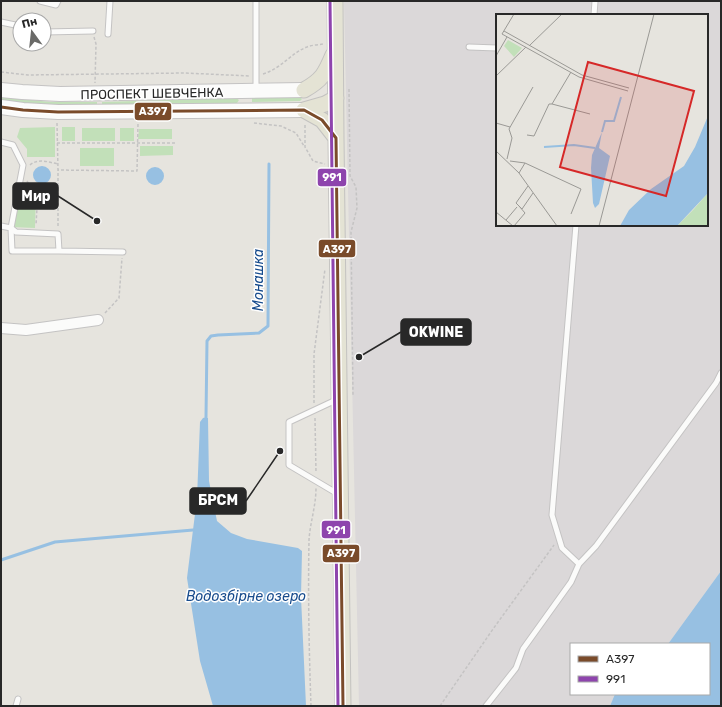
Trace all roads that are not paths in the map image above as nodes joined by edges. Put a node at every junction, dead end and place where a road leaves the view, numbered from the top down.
1 (40, 1) edge
2 (58, 1) edge
3 (110, 1) edge
4 (256, 1) edge
5 (335, 1) edge
6 (595, 1) edge
7 (594, 14) edge
8 (1, 22) edge
9 (12, 24) edge
10 (93, 31) road end
11 (52, 32) edge
12 (108, 34) dead end
13 (469, 47) dead end
14 (496, 48) edge
15 (335, 51) junction
16 (1, 90) edge
17 (304, 90) junction
18 (250, 91) junction
19 (336, 98) junction
20 (1, 107) edge
21 (244, 110) junction
22 (304, 115) junction
23 (336, 138) junction
24 (1, 142) edge
25 (1, 226) edge
26 (576, 226) edge
27 (11, 228) junction
28 (59, 251) junction
29 (123, 252) road end
30 (98, 320) road end
31 (1, 328) edge
32 (721, 373) edge
33 (346, 397) junction
34 (340, 496) junction
35 (580, 564) junction
36 (18, 699) dead end
37 (16, 706) edge
38 (343, 706) edge
39 (486, 706) edge

1 - 2 lane
3 - 12 lane
4 - 18 lane
5 - 15 main road
6 - 7 lane
8 - 9 lane
10 - 11 lane
13 - 14 lane
15 - 17 main road
15 - 19 main road
16 - 18 street, ПРОСПЕКТ ШЕВЧЕНКА
17 - 18 street, ПРОСПЕКТ ШЕВЧЕНКА
17 - 19 main road
18 - 21 street
19 - 22 main road
19 - 23 main road
20 - 21 street, ПРОСПЕКТ ШЕВЧЕНКА
21 - 22 street, ПРОСПЕКТ ШЕВЧЕНКА
22 - 23 main road
23 - 33 main road
24 - 27 lane
25 - 27 lane
26 - 35 lane
27 - 28 lane
27 - 28 lane
28 - 29 lane
30 - 31 street
32 - 35 lane
33 - 34 main road
33 - 34 lane
34 - 38 main road
35 - 39 lane
36 - 37 lane

